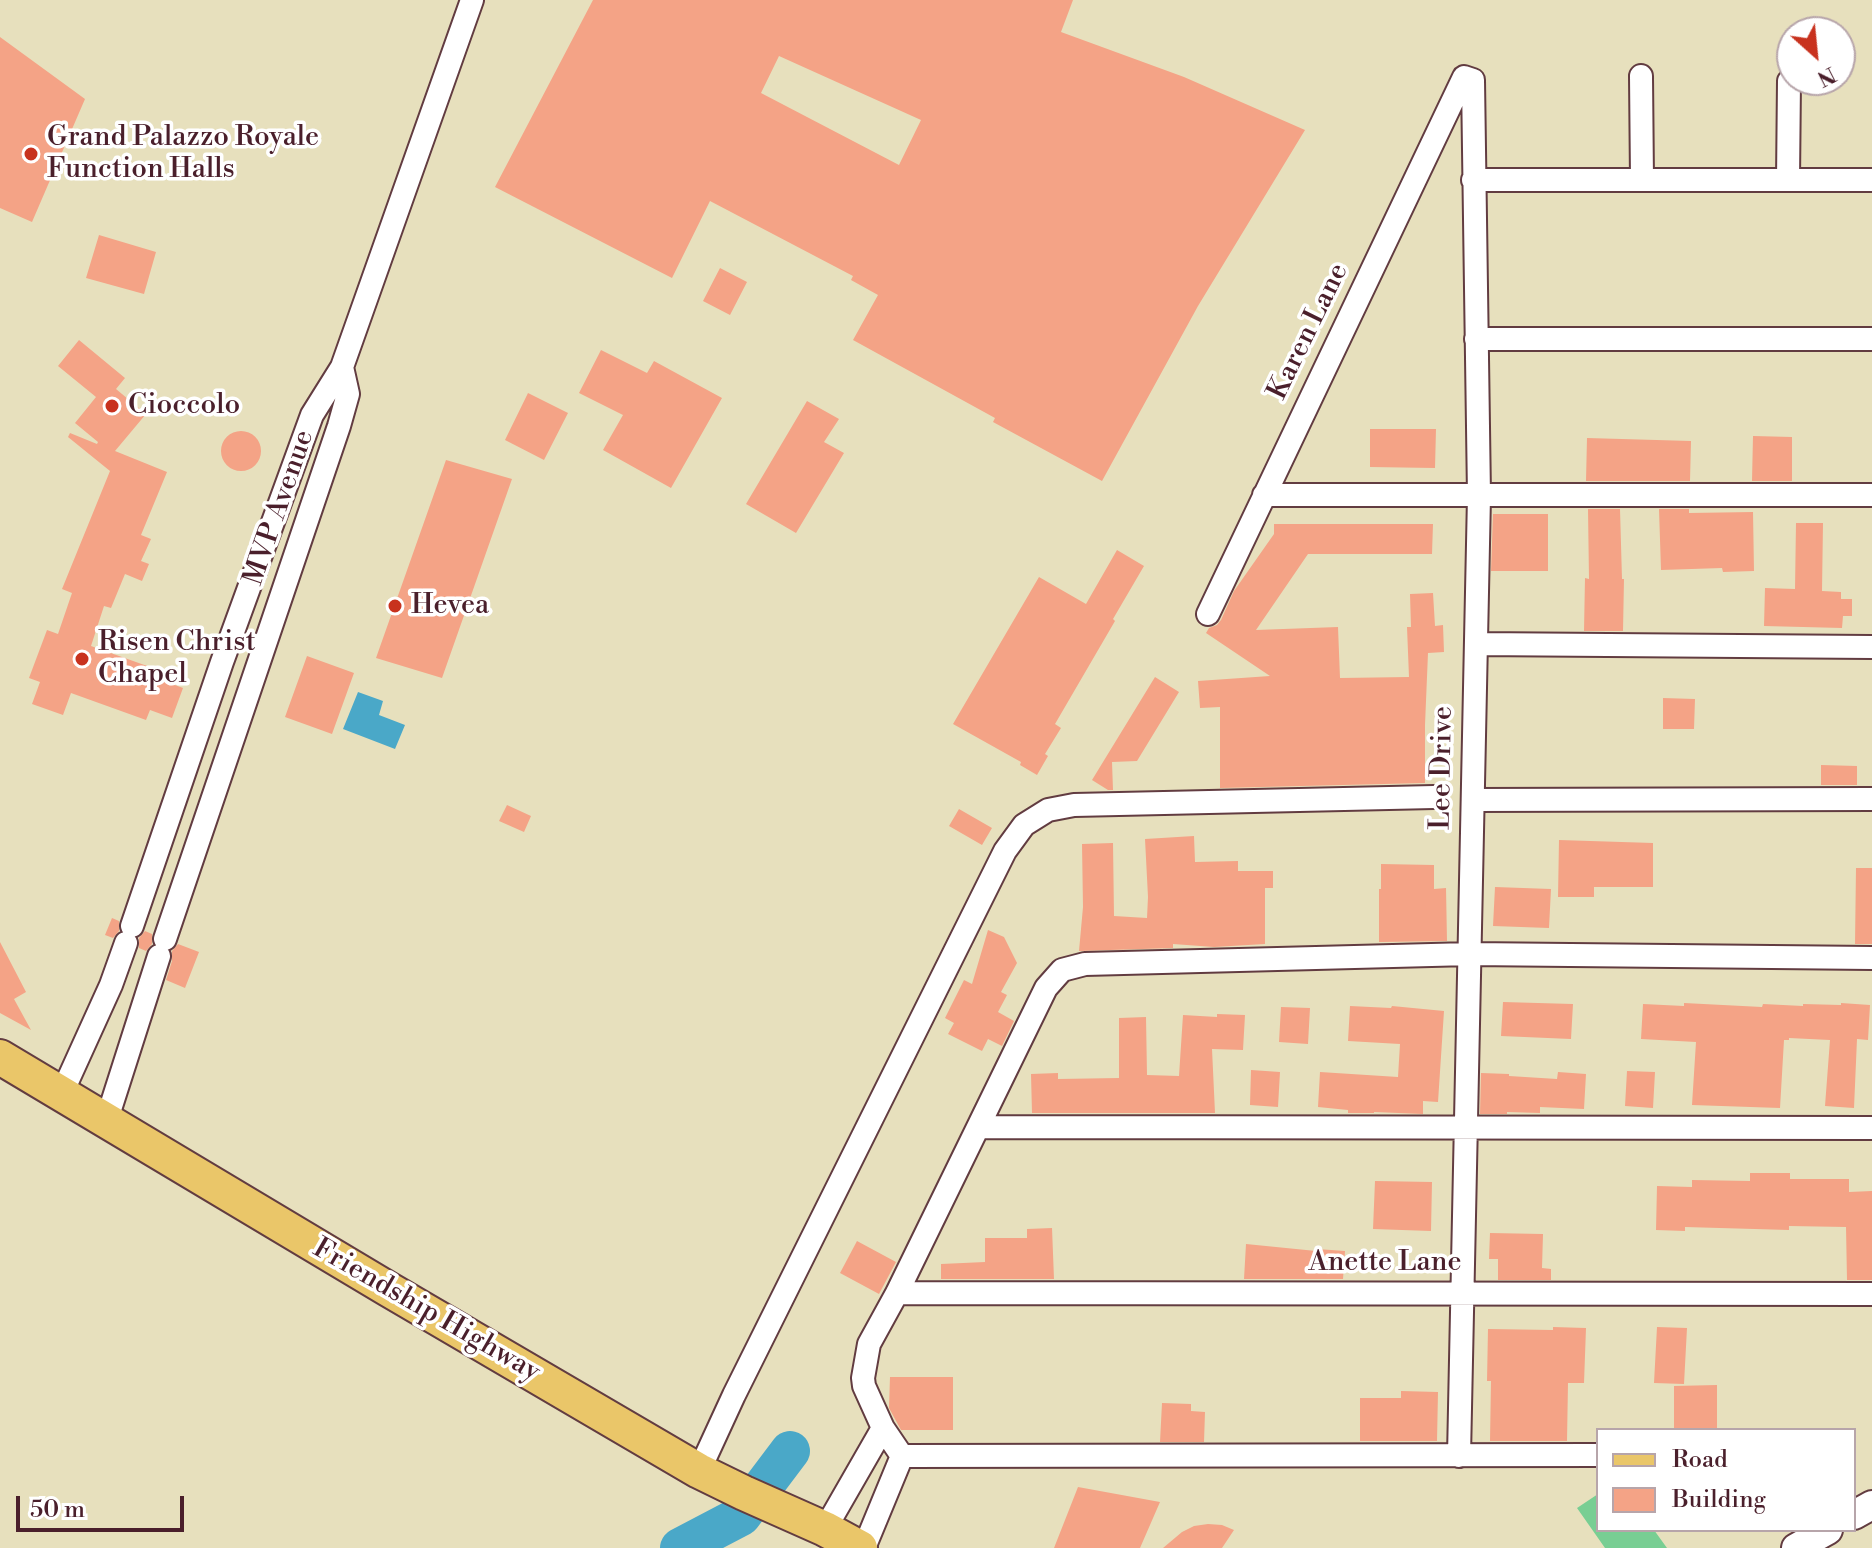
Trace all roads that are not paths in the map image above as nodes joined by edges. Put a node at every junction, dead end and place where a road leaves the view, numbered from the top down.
1 (472, 0) edge
2 (1641, 76) dead end
3 (1468, 78) joint
4 (1789, 96) edge
5 (1473, 180) junction
6 (1642, 180) junction
7 (1788, 180) junction
8 (1872, 180) edge
9 (1476, 339) junction
10 (1872, 339) edge
11 (342, 367) junction
12 (1264, 495) junction
13 (1872, 495) edge
14 (1479, 496) junction
15 (1208, 614) dead end
16 (1476, 644) junction
17 (1872, 647) edge
18 (191, 758) junction
19 (222, 767) junction
20 (1434, 797) dead end
21 (1872, 799) edge
22 (1473, 800) junction
23 (145, 887) junction
24 (178, 898) junction
25 (1470, 954) junction
26 (1872, 958) edge
27 (0, 1057) edge
28 (62, 1093) junction
29 (106, 1122) junction
30 (979, 1127) junction
31 (1466, 1127) junction
32 (1872, 1128) edge
33 (897, 1293) junction
34 (1462, 1294) junction
35 (1872, 1294) edge
36 (883, 1428) junction
37 (1596, 1455) edge
38 (902, 1456) junction
39 (1459, 1456) junction
40 (699, 1471) junction
41 (845, 1494) junction
42 (879, 1510) junction
43 (812, 1524) junction
44 (1824, 1532) edge
45 (862, 1548) edge
46 (1796, 1548) edge

1 - 11 street, MVP Avenue
2 - 6 street
3 - 5 street, Lee Drive
3 - 12 street, Karen Lane
4 - 7 street
5 - 6 street
5 - 9 street, Lee Drive
6 - 7 street
7 - 8 street
9 - 10 street
9 - 14 street, Lee Drive
11 - 18 street, MVP Avenue
11 - 19 street, MVP Avenue
12 - 14 street
12 - 15 street, Karen Lane
13 - 14 street
14 - 16 street, Lee Drive
16 - 17 street
16 - 22 street, Lee Drive
18 - 19 street
18 - 23 street, MVP Avenue
19 - 24 street, MVP Avenue
20 - 40 street
21 - 22 street
22 - 25 street, Lee Drive
23 - 24 street
23 - 28 street, MVP Avenue
24 - 29 street, MVP Avenue
25 - 26 street
25 - 30 street
25 - 31 street, Lee Drive
27 - 28 main road, Friendship Highway
28 - 29 main road, Friendship Highway
29 - 40 main road, Friendship Highway
30 - 31 street
30 - 33 street
31 - 32 street
31 - 34 street, Lee Drive
33 - 34 street, Anette Lane
33 - 36 street
34 - 35 street, Anette Lane
34 - 39 street, Lee Drive
36 - 38 street
36 - 41 street
37 - 39 street
38 - 39 street
38 - 42 street
40 - 43 main road, Friendship Highway
41 - 42 street
41 - 43 street
42 - 45 street
43 - 45 main road, Friendship Highway
44 - 46 street

